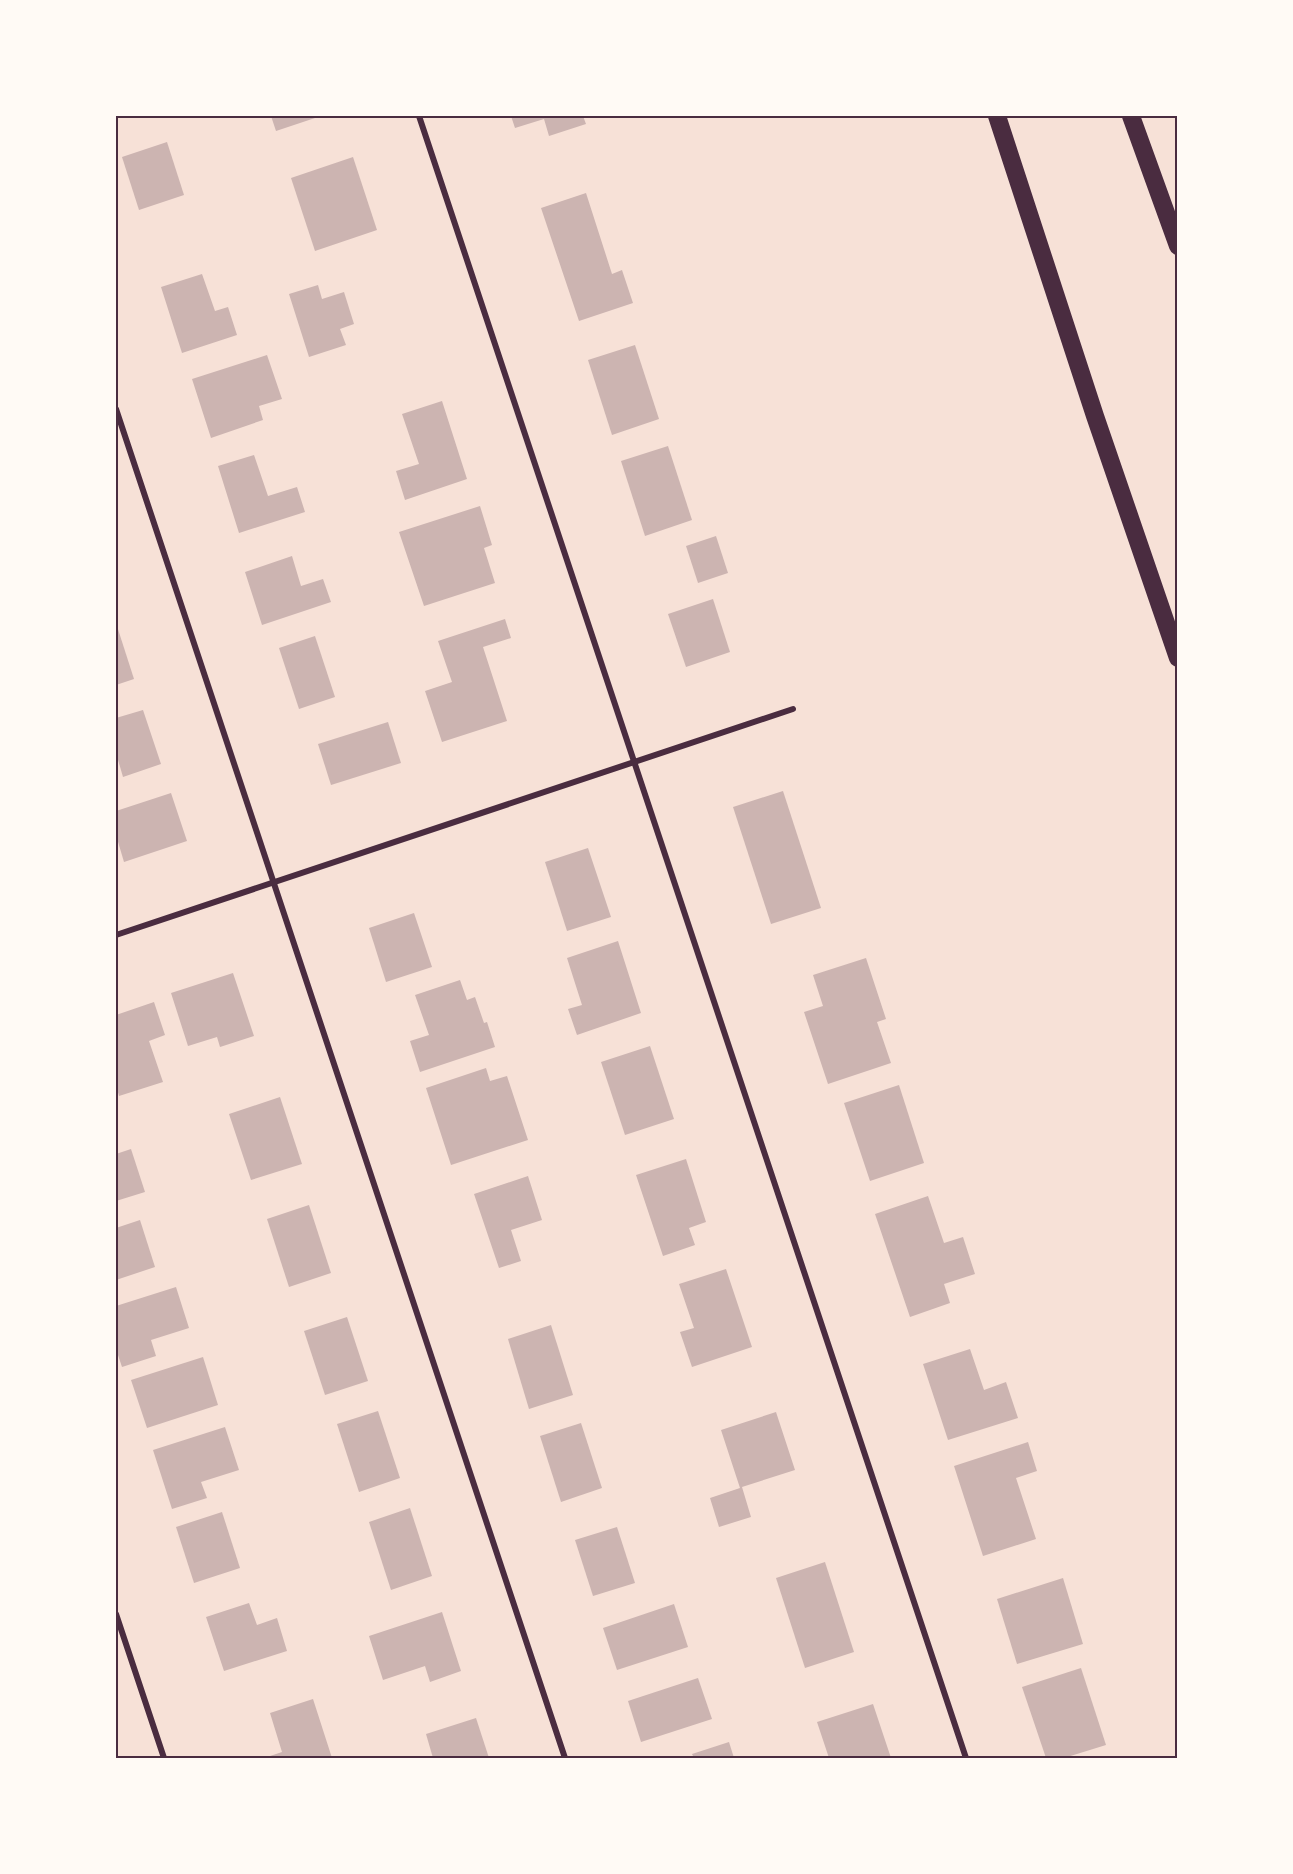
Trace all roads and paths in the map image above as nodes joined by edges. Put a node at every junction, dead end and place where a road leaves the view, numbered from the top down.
1 (419, 116) edge
2 (997, 116) edge
3 (1131, 116) edge
4 (1178, 246) edge
5 (116, 409) edge
6 (1178, 658) edge
7 (793, 709) dead end
8 (634, 762) junction
9 (273, 882) junction
10 (116, 934) edge
11 (116, 1614) edge
12 (164, 1758) edge
13 (565, 1758) edge
14 (966, 1758) edge

1 - 8 street
2 - 6 highway
3 - 4 highway
5 - 9 street
7 - 8 street
8 - 9 street
8 - 14 street
9 - 10 street
9 - 13 street
11 - 12 street

